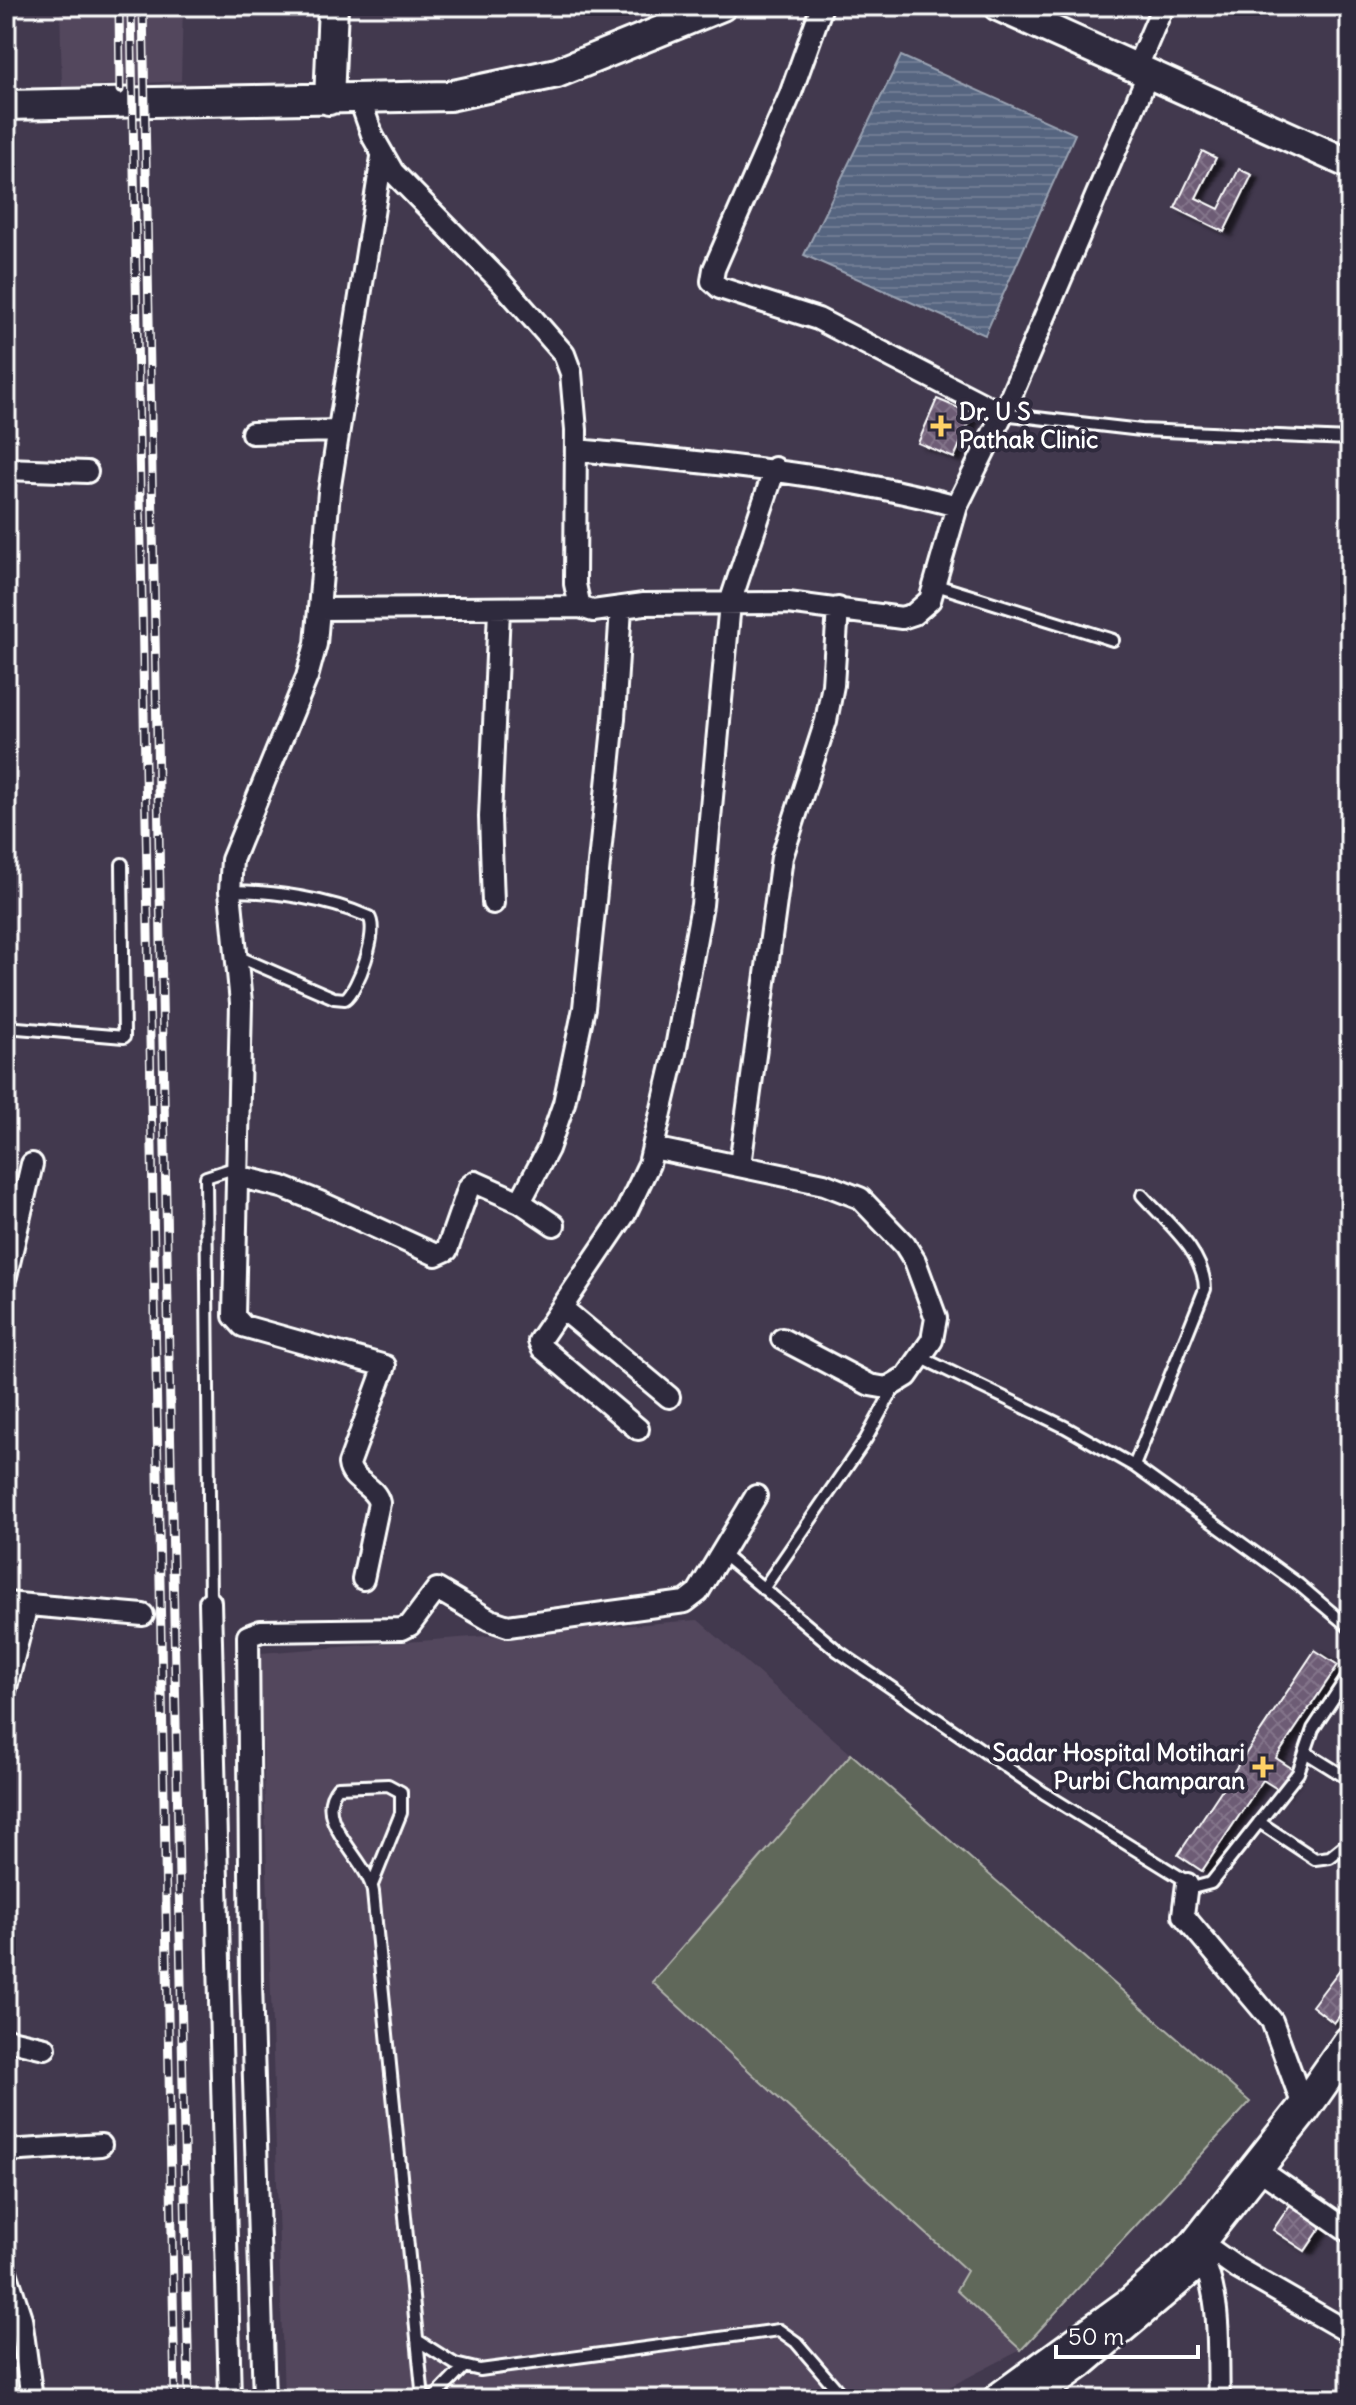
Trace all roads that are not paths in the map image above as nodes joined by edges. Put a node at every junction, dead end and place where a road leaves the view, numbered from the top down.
1 (333, 6) edge
2 (722, 6) edge
3 (822, 6) edge
4 (998, 6) edge
5 (1163, 6) edge
6 (1143, 70) junction
7 (329, 100) junction
8 (360, 100) junction
9 (6, 105) edge
10 (382, 157) junction
11 (1350, 164) edge
12 (1002, 414) junction
13 (338, 431) junction
14 (252, 433) dead end
15 (1350, 439) edge
16 (577, 450) junction
17 (775, 468) junction
18 (6, 469) edge
19 (87, 472) dead end
20 (957, 506) junction
21 (936, 585) junction
22 (730, 603) junction
23 (580, 607) junction
24 (621, 608) junction
25 (838, 608) junction
26 (322, 609) junction
27 (499, 610) junction
28 (1113, 640) dead end
29 (122, 864) dead end
30 (230, 891) junction
31 (493, 903) dead end
32 (237, 956) junction
33 (6, 1027) edge
34 (653, 1148) junction
35 (32, 1164) dead end
36 (740, 1165) junction
37 (237, 1172) junction
38 (1142, 1195) dead end
39 (520, 1202) junction
40 (554, 1225) dead end
41 (6, 1276) edge
42 (562, 1308) junction
43 (782, 1339) dead end
44 (920, 1357) junction
45 (894, 1386) junction
46 (669, 1397) dead end
47 (638, 1429) dead end
48 (1134, 1466) junction
49 (756, 1496) dead end
50 (721, 1553) junction
51 (363, 1579) dead end
52 (763, 1589) junction
53 (210, 1602) joint
54 (6, 1603) edge
55 (27, 1605) junction
56 (143, 1615) dead end
57 (1350, 1628) edge
58 (1350, 1673) edge
59 (6, 1687) edge
60 (1305, 1752) junction
61 (1350, 1780) edge
62 (1259, 1822) junction
63 (1350, 1841) edge
64 (1187, 1884) junction
65 (372, 1885) junction
66 (6, 2039) edge
67 (1350, 2042) edge
68 (45, 2048) dead end
69 (1304, 2108) junction
70 (101, 2145) dead end
71 (6, 2151) edge
72 (1257, 2168) junction
73 (1350, 2232) edge
74 (1200, 2250) junction
75 (6, 2272) edge
76 (1350, 2333) edge
77 (417, 2340) junction
78 (463, 2368) junction
79 (32, 2399) edge
80 (230, 2399) edge
81 (264, 2399) edge
82 (423, 2399) edge
83 (433, 2399) edge
84 (845, 2399) edge
85 (1000, 2399) edge
86 (1038, 2399) edge
87 (1219, 2399) edge

1 - 7 street
2 - 8 street
3 - 12 street
4 - 6 street
5 - 6 street
6 - 11 street
6 - 12 street
7 - 8 street
7 - 9 street
8 - 10 street
10 - 13 street
10 - 16 street
12 - 15 lane
12 - 20 street
13 - 14 street
13 - 26 street
16 - 17 street
16 - 23 street
17 - 20 street
17 - 22 street
18 - 19 street
20 - 21 street
21 - 25 street
21 - 28 lane
22 - 24 street
22 - 25 street
22 - 34 street
23 - 24 street
23 - 27 street
24 - 39 street
25 - 36 street
26 - 27 street
26 - 30 street
27 - 31 street
29 - 33 lane
30 - 32 street
30 - 32 lane
32 - 37 street
34 - 36 street
34 - 42 street
35 - 41 street
36 - 44 street
37 - 39 street
37 - 51 street
37 - 53 lane
38 - 48 lane
39 - 40 street
42 - 46 street
42 - 47 street
43 - 45 street
44 - 45 street
44 - 48 lane
45 - 52 lane
48 - 57 lane
49 - 50 street
50 - 52 lane
50 - 81 street
52 - 64 lane
53 - 80 street
54 - 55 street
55 - 56 street
55 - 59 street
58 - 60 lane
60 - 61 lane
60 - 62 lane
62 - 63 lane
62 - 64 lane
64 - 69 street
65 - 65 lane
65 - 77 lane
66 - 68 street
67 - 69 main road
69 - 72 main road
70 - 71 street
72 - 73 street
72 - 74 main road
74 - 76 street
74 - 85 main road
74 - 86 street
74 - 87 street
75 - 79 street
77 - 78 lane
77 - 82 lane
78 - 83 lane
78 - 84 lane

